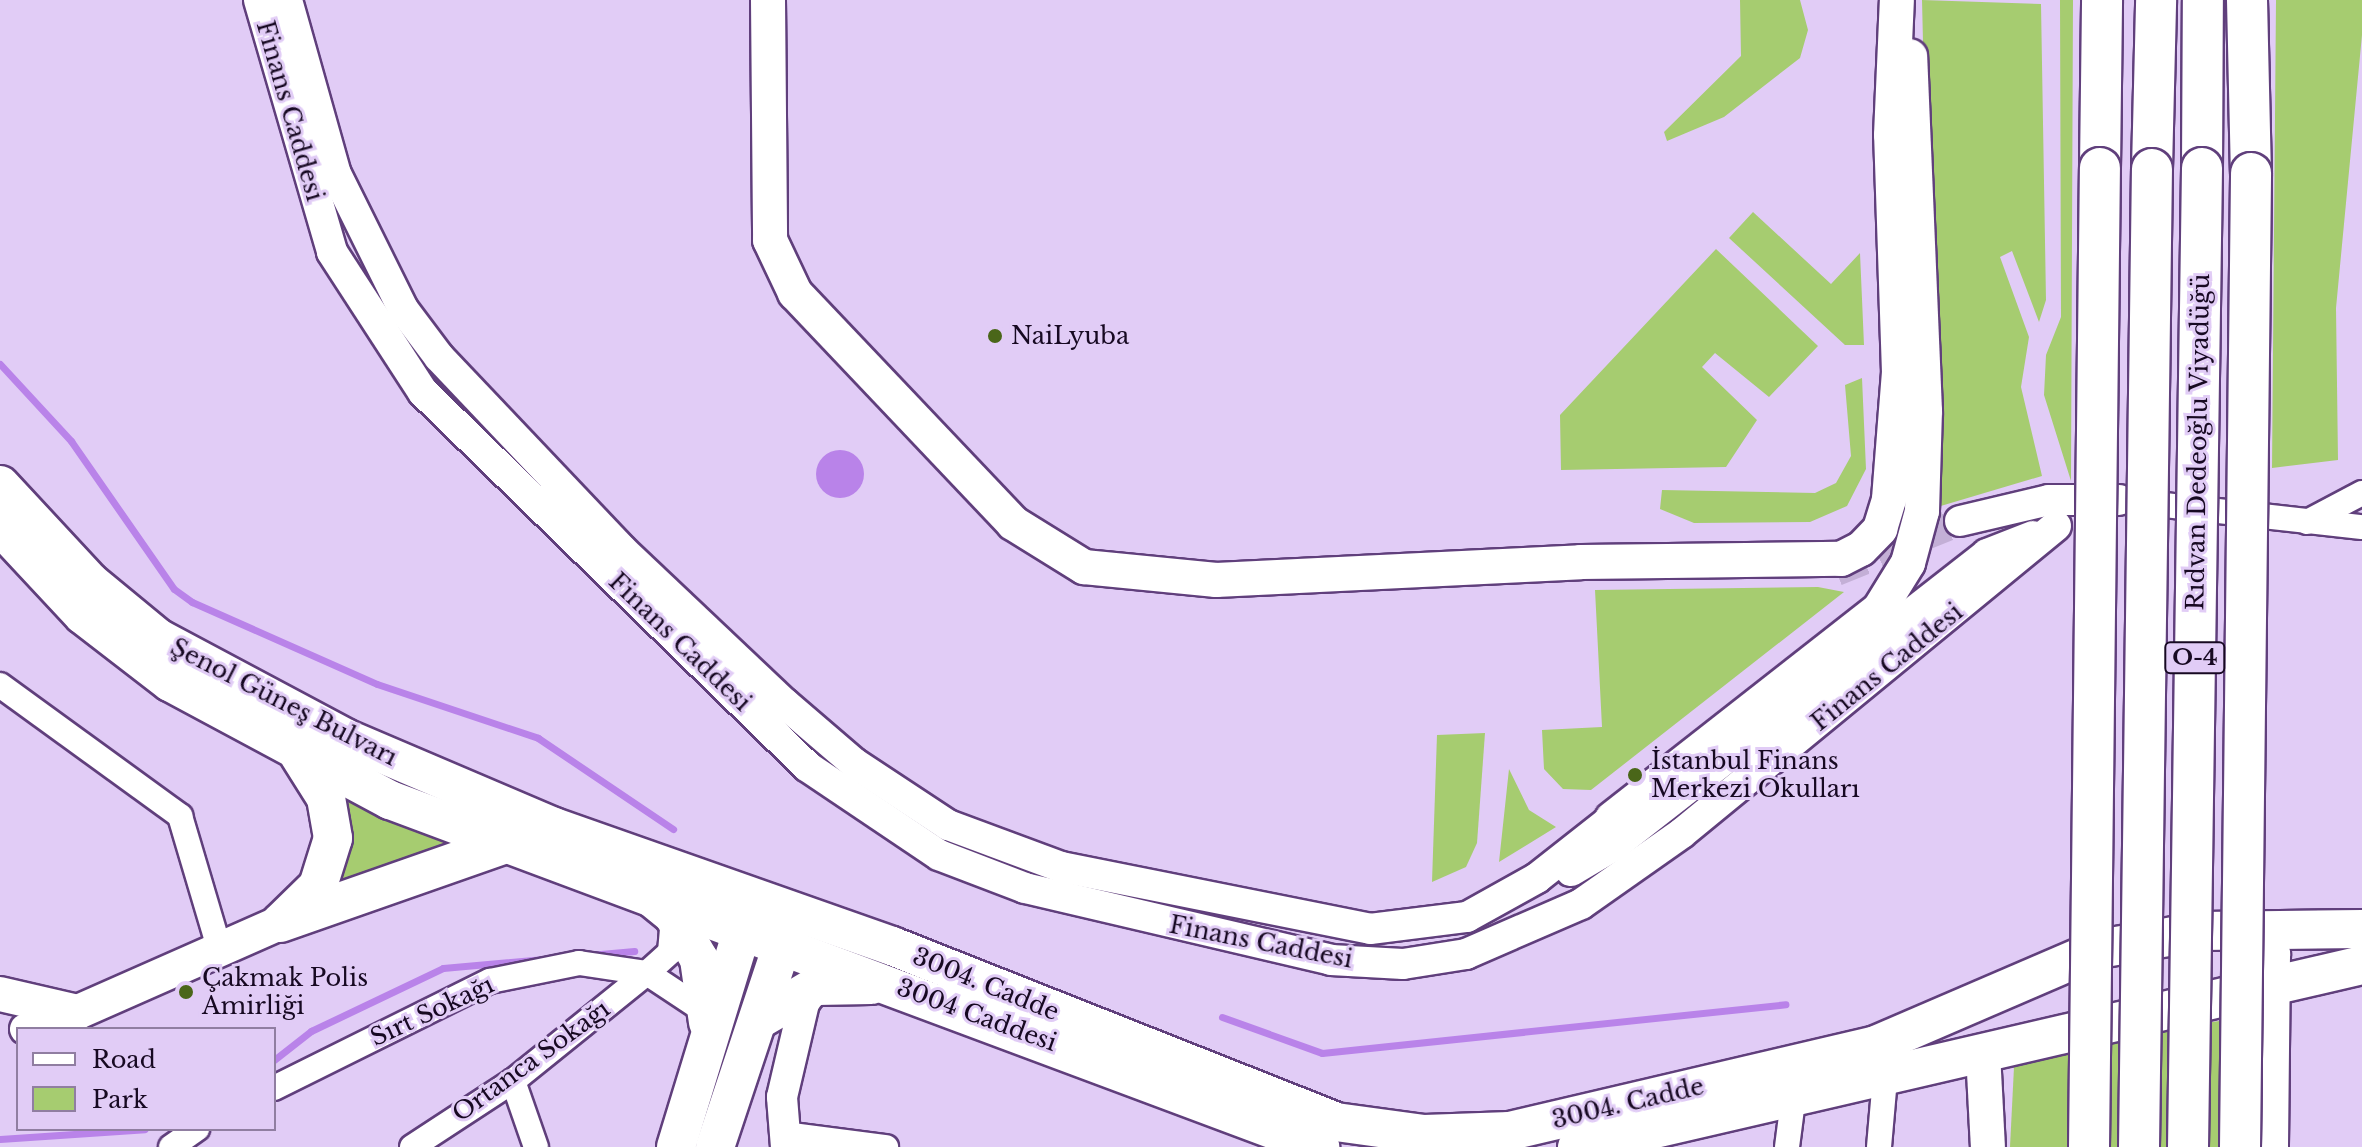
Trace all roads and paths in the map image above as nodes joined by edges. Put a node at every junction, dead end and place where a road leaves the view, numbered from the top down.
1 (259, 0) edge
2 (287, 0) edge
3 (768, 0) edge
4 (1897, 0) edge
5 (1904, 0) edge
6 (2102, 0) edge
7 (2156, 0) edge
8 (2203, 0) edge
9 (2247, 0) edge
10 (0, 465) edge
11 (0, 485) edge
12 (2362, 493) edge
13 (2119, 500) junction
14 (1960, 521) tunnel mouth
15 (2307, 522) junction
16 (2056, 526) junction
17 (0, 527) edge
18 (2362, 527) edge
19 (1504, 571) junction
20 (1822, 575) tunnel mouth
21 (90, 582) junction
22 (0, 685) edge
23 (299, 755) junction
24 (1612, 819) joint
25 (508, 843) junction
26 (704, 880) joint
27 (633, 885) junction
28 (673, 915) junction
29 (1467, 917) junction
30 (812, 918) joint
31 (758, 921) junction
32 (280, 923) junction
33 (2362, 929) edge
34 (2260, 933) junction
35 (220, 951) junction
36 (2362, 965) edge
37 (647, 973) junction
38 (2273, 983) junction
39 (816, 986) junction
40 (914, 993) junction
41 (0, 994) edge
42 (1988, 996) junction
43 (78, 1012) junction
44 (762, 1018) junction
45 (709, 1025) junction
46 (31, 1027) edge
47 (1983, 1053) junction
48 (1885, 1079) junction
49 (513, 1081) junction
50 (276, 1087) edge
51 (1793, 1101) junction
52 (194, 1131) edge
53 (785, 1140) edge
54 (1634, 1141) edge
55 (1313, 1146) edge
56 (171, 1147) edge
57 (412, 1147) edge
58 (536, 1147) edge
59 (676, 1147) edge
60 (715, 1147) edge
61 (886, 1147) edge
62 (1577, 1147) edge
63 (1787, 1147) edge
64 (1879, 1147) edge
65 (1988, 1147) edge
66 (2089, 1147) edge
67 (2139, 1147) edge
68 (2188, 1147) edge
69 (2240, 1147) edge
70 (2271, 1147) edge

1 - 16 street, Finans Caddesi
2 - 29 street, Finans Caddesi
3 - 19 main road
4 - 19 main road
5 - 24 main road
6 - 66 highway, bridge
7 - 67 highway, Rıdvan Dedeoğlu Viyadüğü / O-4, bridge
8 - 68 highway, Rıdvan Dedeoğlu Viyadüğü / O-4, bridge
9 - 69 highway, bridge
10 - 21 main road
11 - 21 main road, Şenol Güneş Bulvarı
12 - 15 street
13 - 14 street
13 - 15 street
13 - 16 street
15 - 18 street
16 - 29 street, Finans Caddesi
17 - 23 main road, Şenol Güneş Bulvarı
19 - 20 street
21 - 26 main road, Şenol Güneş Bulvarı
22 - 35 street
23 - 25 main road, Şenol Güneş Bulvarı
23 - 32 main road
24 - 29 street, Finans Caddesi
25 - 27 main road, Şenol Güneş Bulvarı
25 - 32 main road
26 - 31 main road, 3004 Caddesi
27 - 28 main road
27 - 31 main road, 3004 Caddesi
28 - 37 street, Ortanca Sokağı
28 - 45 main road
30 - 31 main road, 3004 Caddesi
30 - 42 main road, 3004. Cadde
31 - 40 main road, 3004 Caddesi
31 - 44 main road
31 - 45 main road
32 - 35 main road
33 - 34 main road, 3004. Cadde
34 - 38 main road
34 - 42 main road, 3004. Cadde
35 - 43 main road
36 - 38 main road, 3004. Cadde
37 - 45 street
37 - 49 street, Ortanca Sokağı
37 - 50 street, Sırt Sokağı
38 - 47 main road, 3004. Cadde
38 - 70 main road
39 - 40 main road
39 - 44 main road
39 - 53 street
40 - 55 main road, 3004 Caddesi
41 - 43 main road
42 - 47 main road
43 - 46 street
44 - 60 main road
45 - 59 main road
47 - 48 main road, 3004. Cadde
47 - 65 main road
48 - 51 main road, 3004. Cadde
48 - 64 street
49 - 57 street, Ortanca Sokağı
49 - 58 street
51 - 54 main road, 3004. Cadde
51 - 63 street
52 - 56 street
53 - 61 street
54 - 62 main road, 3004. Cadde

